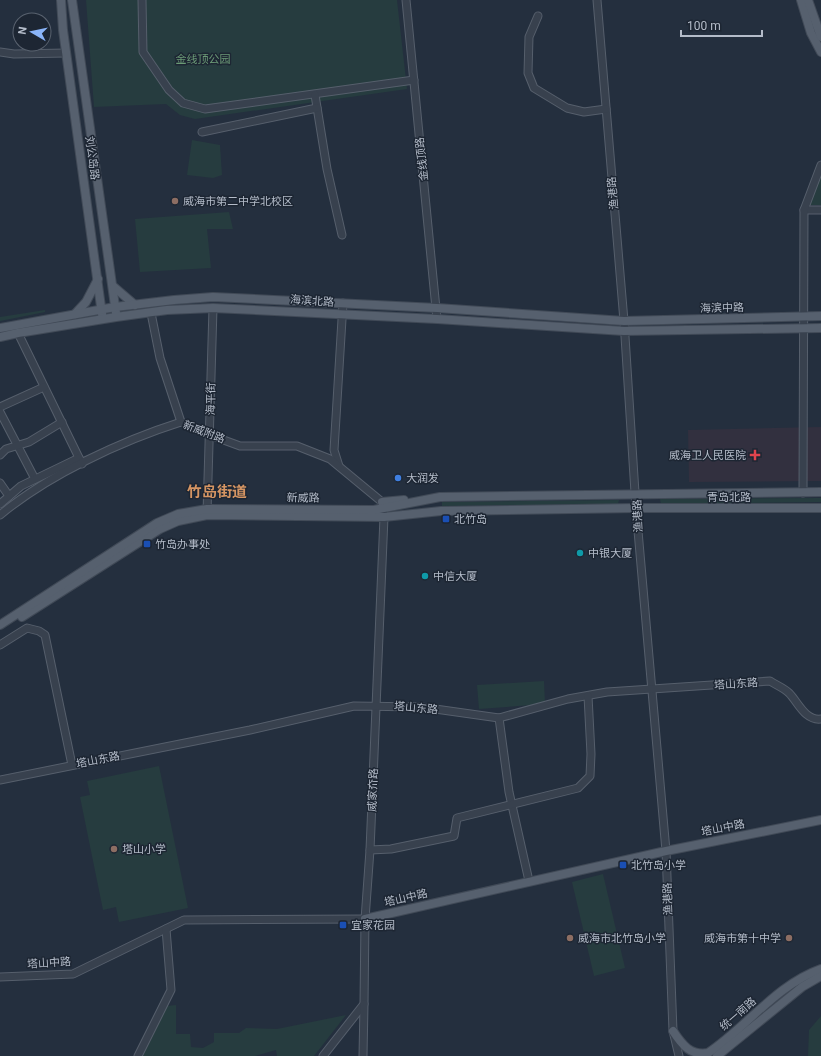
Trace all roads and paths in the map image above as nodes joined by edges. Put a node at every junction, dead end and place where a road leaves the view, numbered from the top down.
1 (60, 0) edge
2 (72, 0) edge
3 (142, 0) edge
4 (406, 0) edge
5 (597, 0) edge
6 (801, 0) edge
7 (808, 0) edge
8 (538, 16) dead end
9 (821, 37) edge
10 (0, 52) edge
11 (821, 52) edge
12 (66, 53) junction
13 (414, 80) junction
14 (315, 95) junction
15 (317, 108) junction
16 (606, 109) junction
17 (202, 132) dead end
18 (821, 165) edge
19 (804, 210) junction
20 (821, 210) edge
21 (342, 235) dead end
22 (98, 278) junction
23 (114, 287) junction
24 (343, 303) junction
25 (135, 305) junction
26 (115, 307) junction
27 (213, 308) junction
28 (437, 308) junction
29 (102, 310) junction
30 (151, 313) junction
31 (75, 314) junction
32 (342, 314) junction
33 (821, 316) edge
34 (116, 317) junction
35 (802, 317) junction
36 (438, 318) junction
37 (103, 319) junction
38 (624, 321) junction
39 (0, 328) edge
40 (802, 328) junction
41 (821, 328) edge
42 (624, 331) junction
43 (18, 333) junction
44 (0, 337) edge
45 (44, 387) junction
46 (0, 407) edge
47 (0, 412) edge
48 (62, 422) junction
49 (181, 422) junction
50 (210, 435) junction
51 (17, 446) junction
52 (1, 451) edge
53 (81, 461) junction
54 (340, 468) junction
55 (34, 480) junction
56 (0, 483) edge
57 (821, 492) edge
58 (803, 493) junction
59 (636, 494) junction
60 (9, 496) junction
61 (0, 504) edge
62 (636, 508) junction
63 (821, 508) edge
64 (383, 510) junction
65 (207, 512) junction
66 (0, 515) edge
67 (0, 625) edge
68 (0, 631) edge
69 (0, 645) edge
70 (652, 689) junction
71 (588, 696) junction
72 (376, 705) junction
73 (499, 718) junction
74 (821, 719) edge
75 (72, 765) junction
76 (0, 780) edge
77 (512, 804) junction
78 (821, 820) edge
79 (370, 850) junction
80 (666, 851) junction
81 (529, 881) junction
82 (365, 919) junction
83 (166, 929) junction
84 (821, 969) edge
85 (821, 976) edge
86 (0, 977) edge
87 (364, 1004) junction
88 (673, 1031) junction
89 (138, 1056) edge
90 (323, 1056) edge
91 (363, 1056) edge
92 (679, 1056) edge
93 (717, 1056) edge

1 - 12 main road, 刘公岛路
2 - 23 main road, 刘公岛路
3 - 14 street
4 - 13 street, 金线顶路
5 - 16 street, 渔港路
6 - 11 main road
7 - 9 main road
8 - 16 street
10 - 12 street
12 - 22 main road, 刘公岛路
13 - 14 street
13 - 28 street, 金线顶路
14 - 15 street
15 - 17 street
15 - 21 street
16 - 38 street, 渔港路
18 - 19 street
19 - 20 street
19 - 35 street
22 - 29 main road, 刘公岛路
22 - 31 main road
23 - 25 main road
23 - 26 main road, 刘公岛路
24 - 25 main road, 海滨北路
24 - 28 main road, 海滨北路
24 - 32 street
25 - 26 main road, 海滨北路
26 - 29 main road, 海滨北路
26 - 34 main road, 刘公岛路
27 - 30 main road, 海滨北路
27 - 32 main road, 海滨北路
27 - 50 street, 海平街
28 - 36 street, 金线顶路
28 - 38 main road, 海滨北路
29 - 31 main road, 海滨北路
29 - 37 main road, 刘公岛路
30 - 34 main road, 海滨北路
30 - 49 street
31 - 39 main road, 海滨北路
32 - 36 main road, 海滨北路
32 - 54 street
33 - 35 main road, 海滨中路
34 - 37 main road, 海滨北路
35 - 38 main road, 海滨中路
35 - 40 street
36 - 42 main road, 海滨北路
37 - 43 main road, 海滨北路
38 - 42 street, 渔港路
40 - 41 main road, 海滨中路
40 - 42 main road, 海滨中路
40 - 58 street
42 - 59 street, 渔港路
43 - 44 main road, 海滨北路
43 - 45 street
45 - 46 street
45 - 48 street
47 - 51 street
48 - 51 street
48 - 53 street
49 - 50 street, 新威附路
49 - 53 street, 新威附路
50 - 54 street, 新威附路
50 - 65 street, 海平街
51 - 52 street
51 - 55 street
53 - 55 street
53 - 66 street, 新威附路
54 - 64 street, 新威附路
55 - 60 street
56 - 60 street
57 - 58 main road, 青岛北路
58 - 59 main road, 青岛北路
59 - 62 street, 渔港路
59 - 64 main road, 新威路
60 - 61 street
62 - 63 main road, 青岛北路
62 - 64 main road, 新威路
62 - 70 street, 渔港路
64 - 65 main road, 新威路
64 - 72 street, 威家夼路
65 - 67 main road, 新威路
65 - 68 main road, 新威路
69 - 75 street
70 - 71 street, 塔山东路
70 - 74 street, 塔山东路
70 - 80 street, 渔港路
71 - 73 street, 塔山东路
71 - 77 street
72 - 73 street, 塔山东路
72 - 75 street, 塔山东路
72 - 79 street, 威家夼路
73 - 77 street
75 - 76 street, 塔山东路
77 - 79 street
77 - 81 street
78 - 80 main road, 塔山中路
79 - 82 street, 威家夼路
80 - 81 main road, 塔山中路
80 - 88 street, 渔港路
81 - 82 main road, 塔山中路
82 - 83 street, 塔山中路
82 - 87 street, 威家夼路
83 - 86 street, 塔山中路
83 - 89 street
84 - 88 main road, 统一南路
85 - 93 main road, 统一南路
87 - 90 street
87 - 91 street, 威家夼路
88 - 92 street, 渔港路

